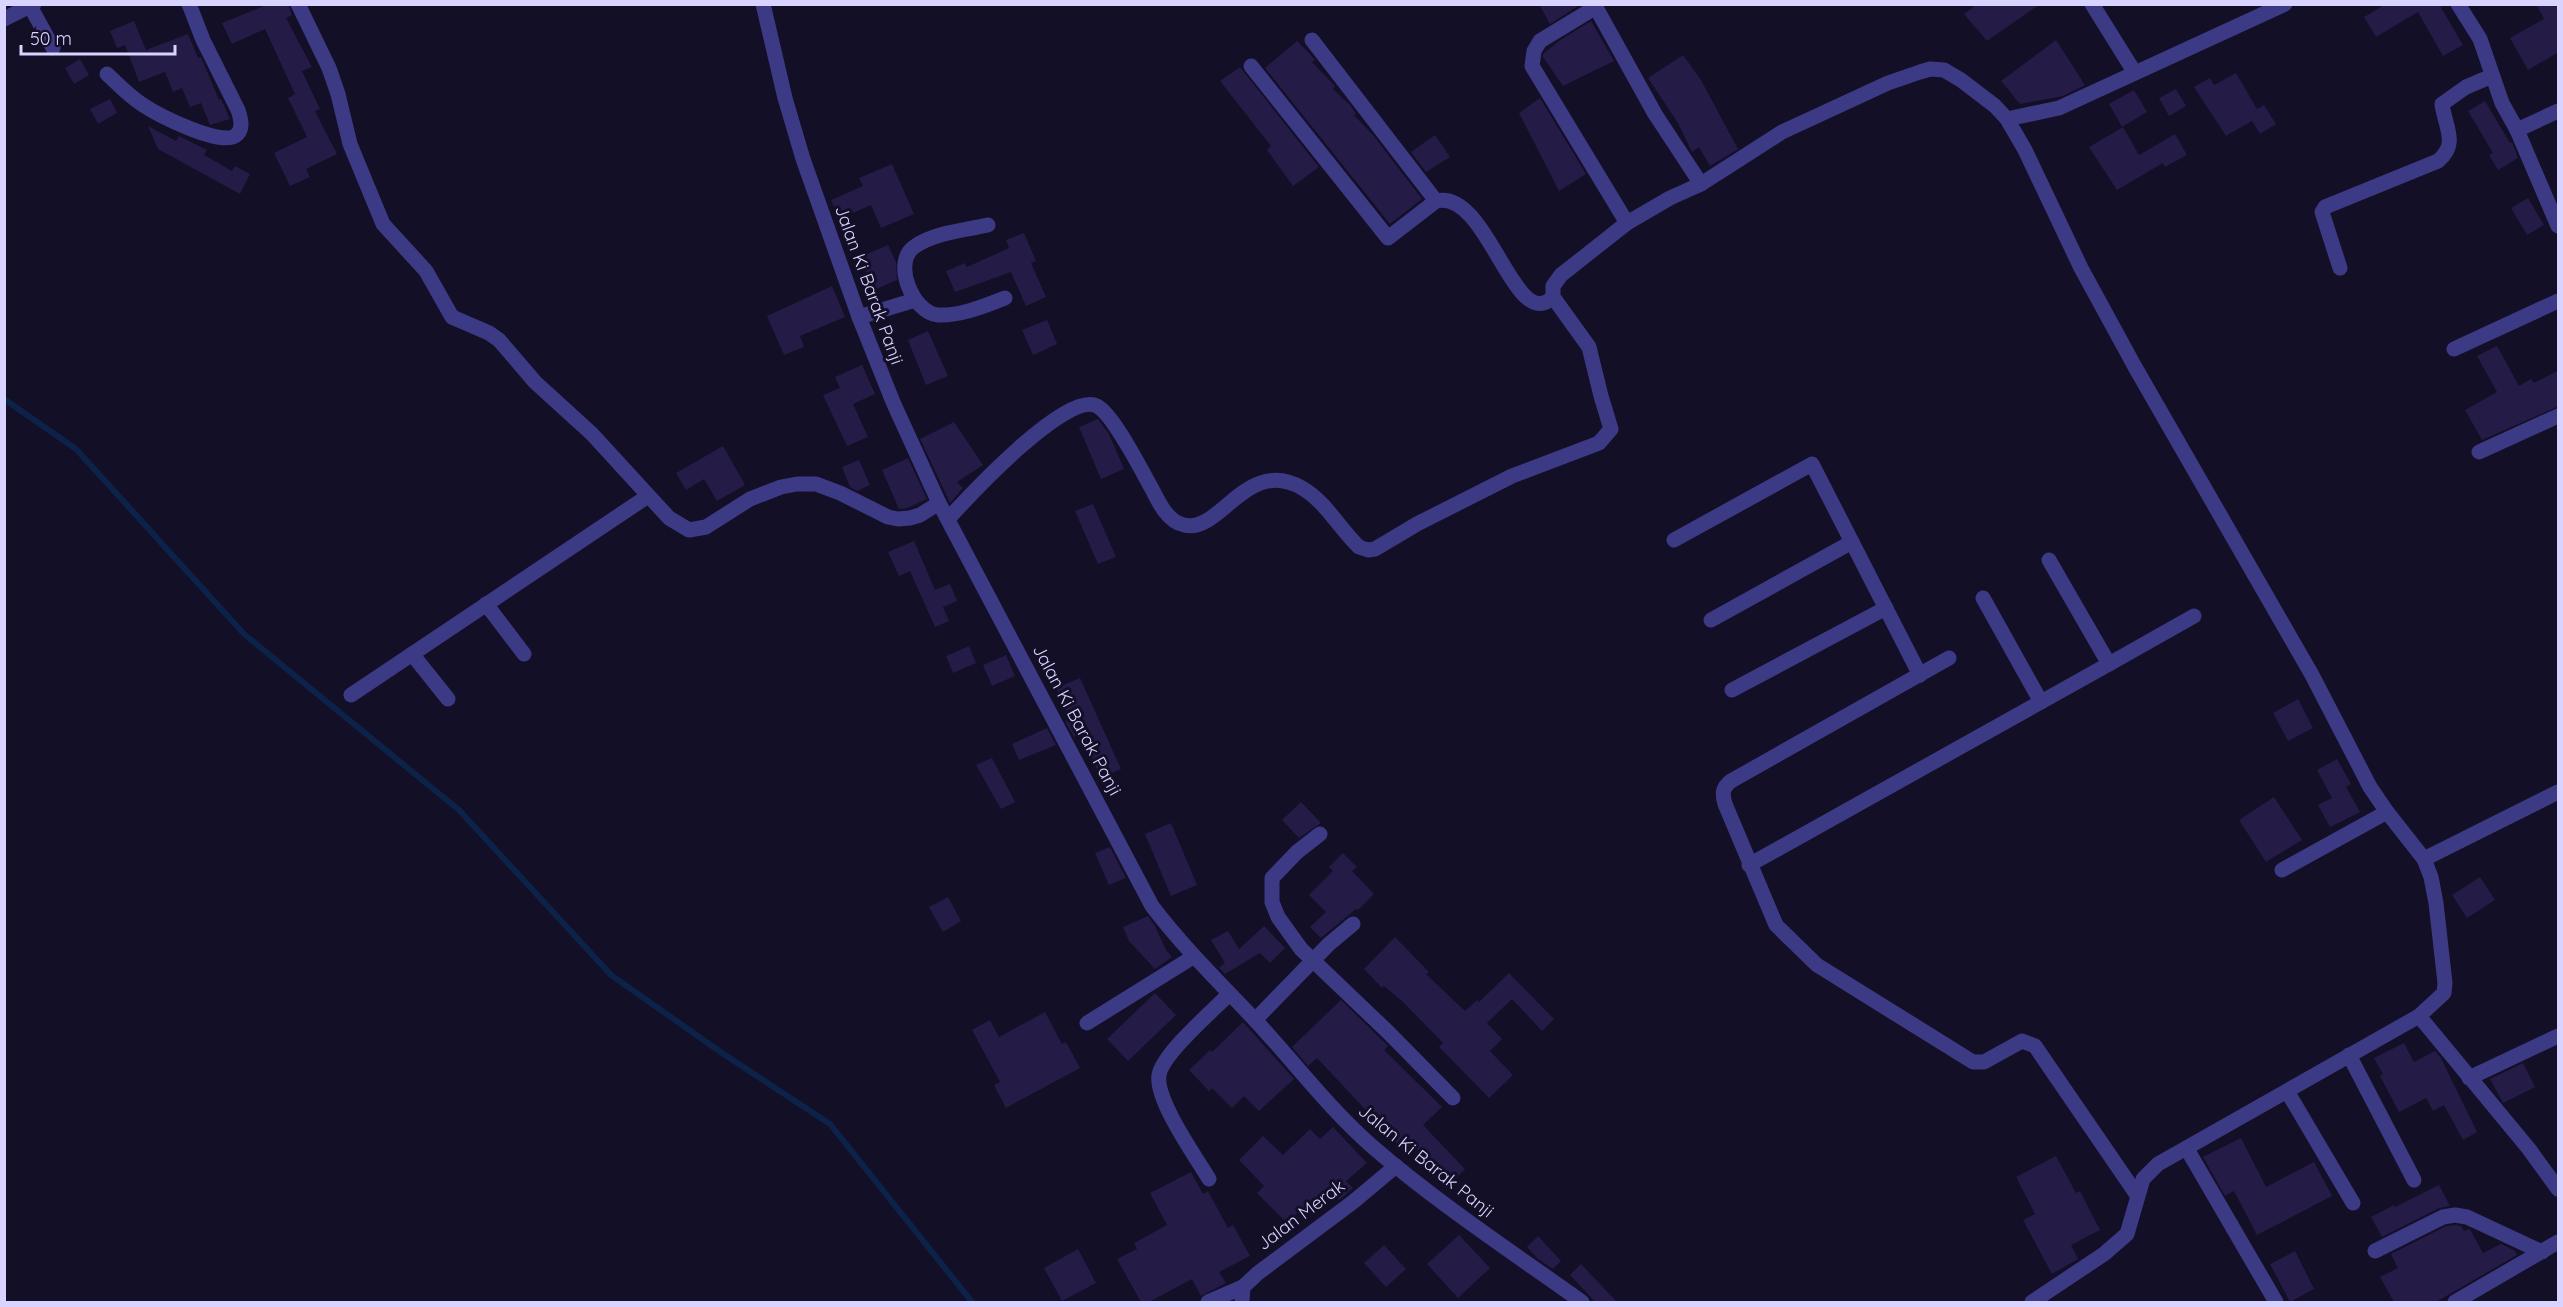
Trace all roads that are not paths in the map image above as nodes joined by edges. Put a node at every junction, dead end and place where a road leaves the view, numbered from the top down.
1 (189, 4) edge
2 (298, 4) edge
3 (763, 4) edge
4 (2092, 4) edge
5 (2285, 4) edge
6 (2458, 4) edge
7 (31, 5) edge
8 (1595, 6) edge
9 (4, 19) edge
10 (1312, 40) dead end
11 (53, 48) dead end
12 (1251, 66) dead end
13 (2135, 73) junction
14 (107, 74) dead end
15 (2492, 76) junction
16 (2559, 111) edge
17 (2007, 119) junction
18 (2517, 130) junction
19 (1701, 184) junction
20 (1436, 201) junction
21 (1627, 223) junction
22 (988, 225) dead end
23 (2559, 226) edge
24 (2340, 268) dead end
25 (1552, 297) junction
26 (1005, 298) dead end
27 (915, 300) junction
28 (2559, 302) edge
29 (859, 317) junction
30 (2454, 349) dead end
31 (2559, 416) edge
32 (2479, 452) dead end
33 (648, 496) junction
34 (939, 502) junction
35 (949, 518) junction
36 (1674, 540) dead end
37 (1852, 543) junction
38 (2049, 560) dead end
39 (1983, 598) dead end
40 (486, 604) junction
41 (1886, 608) junction
42 (2194, 616) dead end
43 (1711, 620) dead end
44 (412, 654) junction
45 (524, 654) dead end
46 (1949, 658) dead end
47 (2109, 664) junction
48 (1920, 675) junction
49 (1732, 690) dead end
50 (351, 695) dead end
51 (448, 699) dead end
52 (2041, 702) junction
53 (2559, 792) edge
54 (2387, 812) junction
55 (1320, 834) dead end
56 (2424, 859) junction
57 (1749, 865) junction
58 (2282, 870) dead end
59 (1353, 924) dead end
60 (1193, 957) junction
61 (1312, 962) junction
62 (1229, 994) junction
63 (2420, 1016) junction
64 (1255, 1020) junction
65 (1087, 1023) dead end
66 (2559, 1036) edge
67 (2349, 1056) junction
68 (2469, 1078) junction
69 (2287, 1091) junction
70 (1453, 1098) dead end
71 (2187, 1149) junction
72 (1396, 1166) junction
73 (1209, 1179) dead end
74 (2414, 1180) dead end
75 (2559, 1189) edge
76 (2137, 1195) junction
77 (2353, 1203) dead end
78 (2559, 1242) edge
79 (2375, 1251) dead end
80 (2542, 1252) junction
81 (1242, 1295) edge
82 (1208, 1302) edge
83 (1582, 1302) edge
84 (2032, 1302) edge
85 (2276, 1302) edge
86 (2455, 1302) edge

1 - 14 street
2 - 33 street
3 - 29 street, Jalan Ki Barak Panji
4 - 13 street
5 - 13 street
6 - 15 street
7 - 9 street
7 - 11 street
8 - 19 street
8 - 21 street
10 - 20 street
12 - 20 street
13 - 17 street
15 - 18 street
15 - 24 street
16 - 18 street
17 - 19 street
17 - 54 street
18 - 23 street
19 - 21 street
20 - 25 street
21 - 25 street
22 - 27 street
25 - 35 street
26 - 27 street
27 - 29 street
28 - 30 street
29 - 34 street, Jalan Ki Barak Panji
31 - 32 street
33 - 34 street
33 - 40 street
34 - 35 street, Jalan Ki Barak Panji
35 - 60 street, Jalan Ki Barak Panji
36 - 37 street
37 - 41 street
37 - 43 street
38 - 47 street
39 - 52 street
40 - 44 street
40 - 45 street
41 - 48 street
41 - 49 street
42 - 47 street
44 - 50 street
44 - 51 street
46 - 48 street
47 - 52 street
48 - 57 street
52 - 57 street
53 - 56 street
54 - 56 street
54 - 58 street
55 - 61 street
56 - 63 street
57 - 76 street
59 - 61 street
60 - 62 street, Jalan Ki Barak Panji
60 - 65 street
61 - 64 street
61 - 70 street
62 - 64 street, Jalan Ki Barak Panji
62 - 73 street
63 - 67 street
63 - 68 street
64 - 72 street, Jalan Ki Barak Panji
66 - 68 street
67 - 69 street
67 - 74 street
68 - 75 street
69 - 71 street
69 - 77 street
71 - 76 street
71 - 85 street
72 - 81 street, Jalan Merak
72 - 83 street, Jalan Ki Barak Panji
76 - 84 street
78 - 80 street
79 - 80 street
80 - 86 street
81 - 82 street, Jalan Merak

